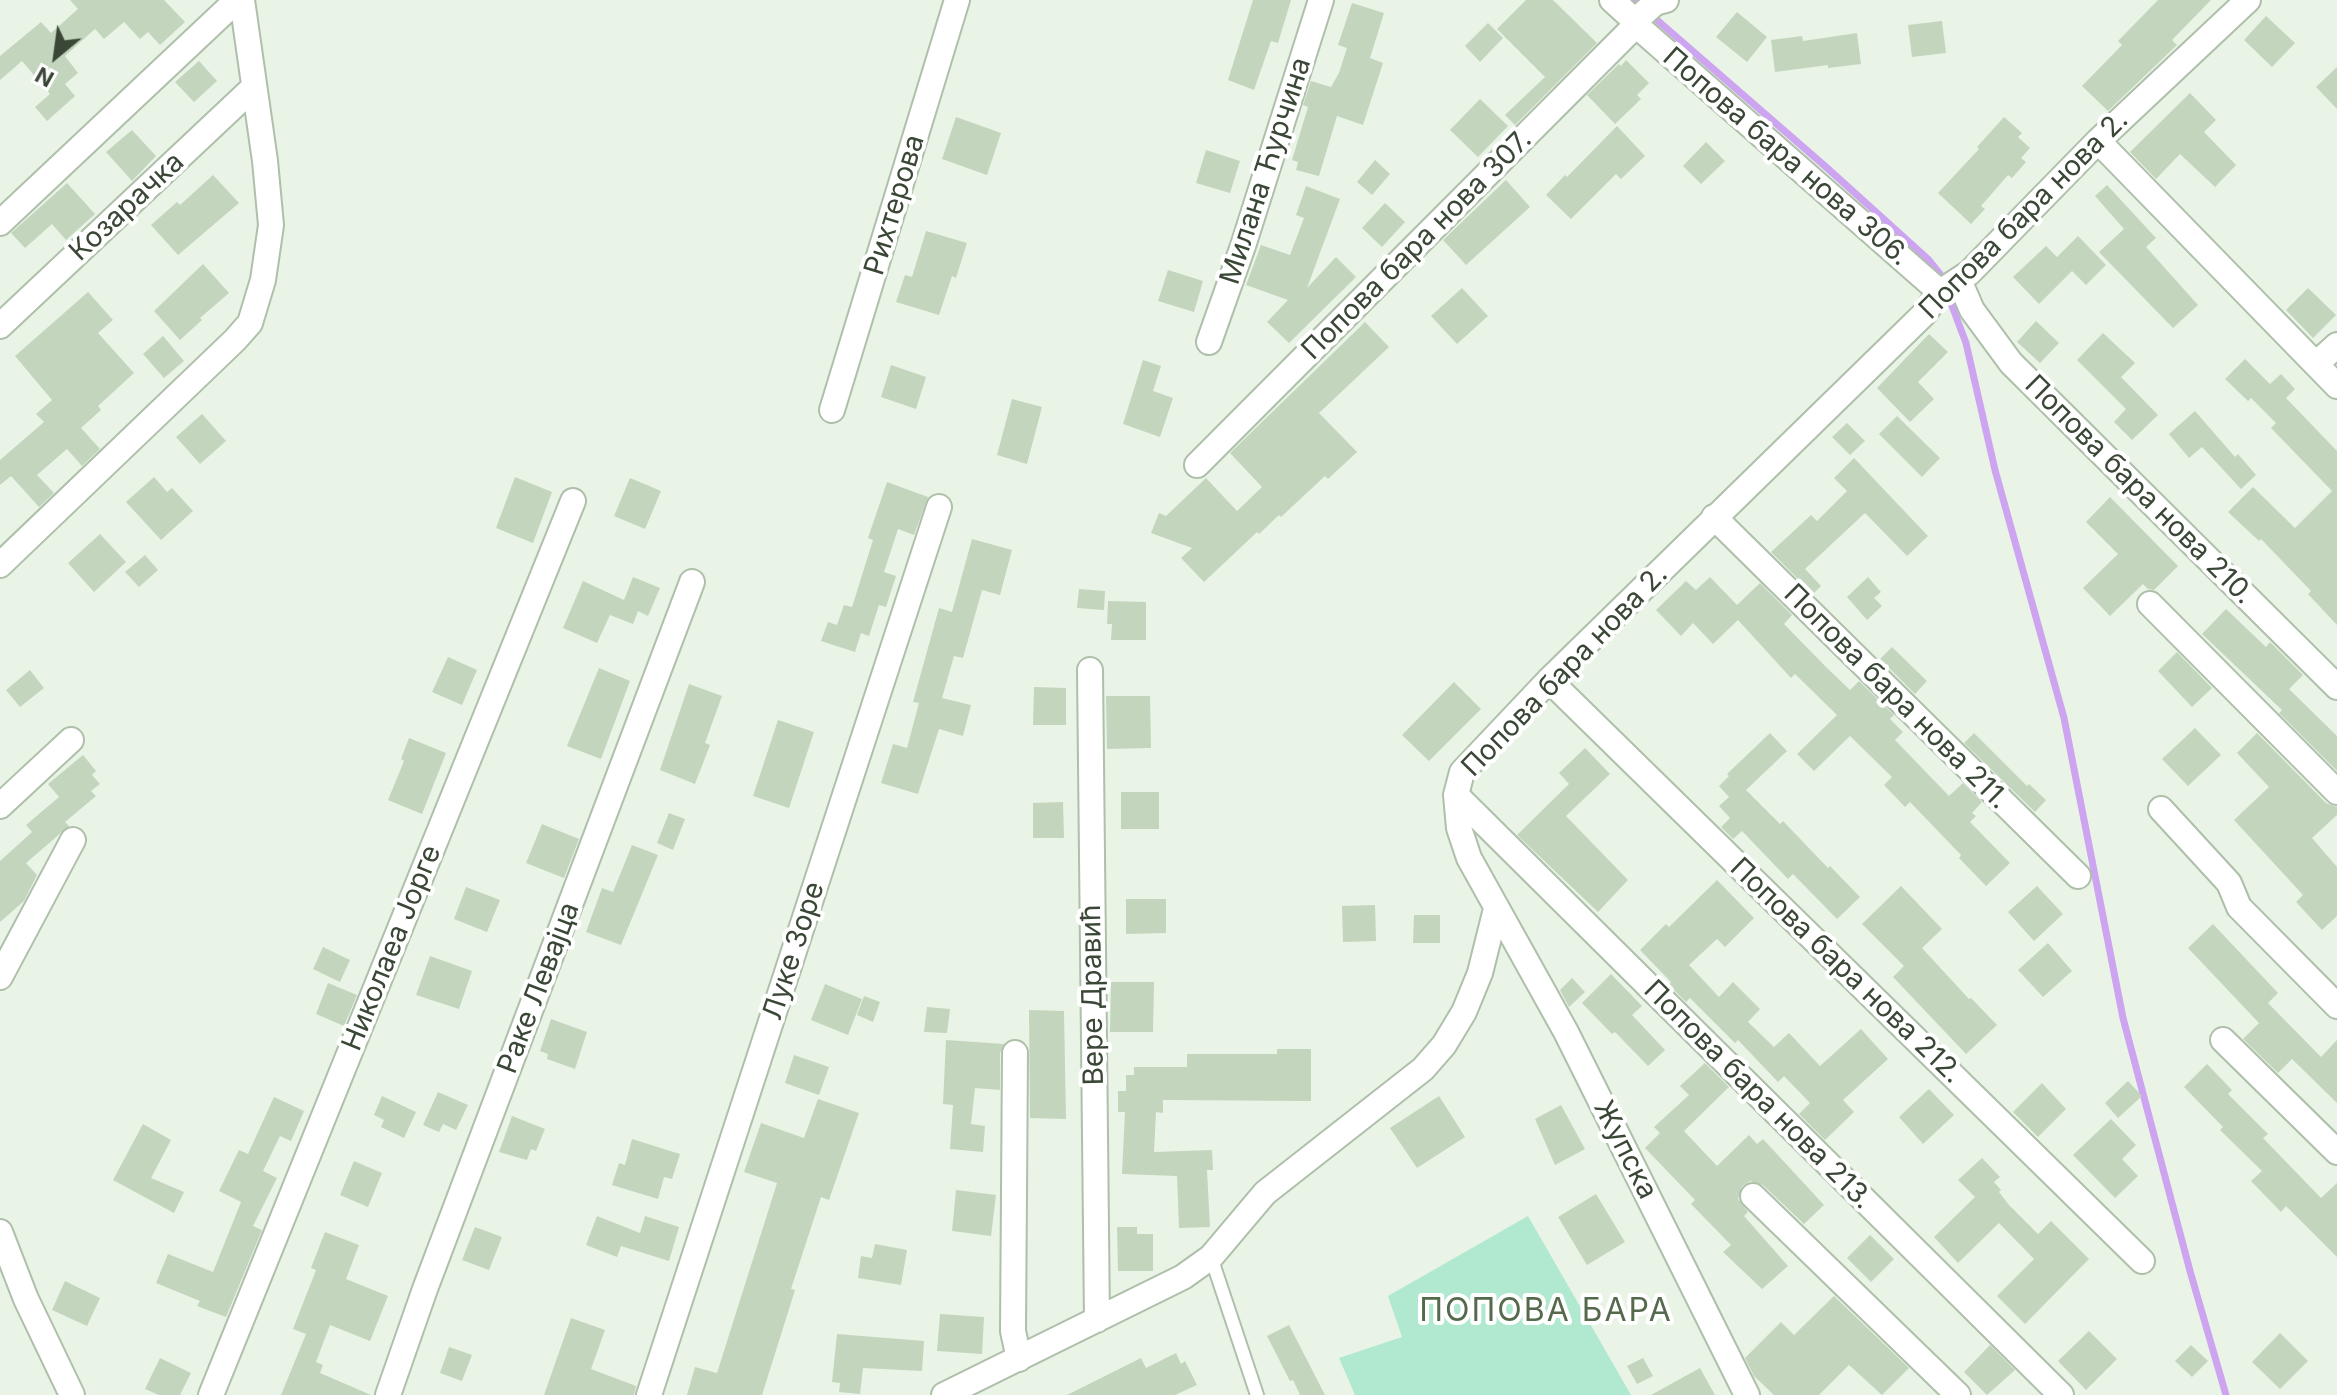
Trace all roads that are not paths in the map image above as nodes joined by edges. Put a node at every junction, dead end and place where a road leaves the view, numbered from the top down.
1 (240, 0) edge
2 (957, 0) edge
3 (1321, 0) edge
4 (1612, 0) edge
5 (2248, 0) edge
6 (1660, 1) edge
7 (1636, 22) junction
8 (254, 87) junction
9 (2098, 141) junction
10 (0, 223) edge
11 (1949, 286) junction
12 (0, 326) edge
13 (1209, 342) dead end
14 (2337, 345) edge
15 (2316, 364) junction
16 (2337, 386) edge
17 (832, 410) dead end
18 (1197, 465) dead end
19 (573, 501) dead end
20 (939, 507) dead end
21 (1714, 517) junction
22 (0, 565) edge
23 (692, 582) dead end
24 (2150, 604) dead end
25 (1090, 670) dead end
26 (1549, 680) junction
27 (2337, 687) edge
28 (71, 740) dead end
29 (2337, 792) edge
30 (1456, 795) junction
31 (0, 806) edge
32 (2161, 809) dead end
33 (73, 840) dead end
34 (2078, 876) dead end
35 (1496, 909) junction
36 (0, 977) edge
37 (2337, 1006) edge
38 (2223, 1040) dead end
39 (1015, 1053) dead end
40 (2337, 1152) edge
41 (1753, 1196) dead end
42 (0, 1232) edge
43 (1211, 1257) junction
44 (2142, 1261) dead end
45 (1097, 1320) junction
46 (1019, 1359) junction
47 (72, 1395) edge
48 (211, 1395) edge
49 (388, 1395) edge
50 (649, 1395) edge
51 (944, 1395) edge
52 (1257, 1395) edge
53 (1747, 1395) edge
54 (1958, 1395) edge
55 (2061, 1395) edge

1 - 8 street
1 - 10 street
2 - 17 street, Рихтерова
3 - 13 street, Милана Ћурчина
4 - 7 street, Попова бара нова 306.
5 - 9 street, Попова бара нова 2.
6 - 7 street
7 - 11 street, Попова бара нова 306.
7 - 18 street, Попова бара нова 307.
8 - 12 street, Козарачка
8 - 22 street
9 - 11 street, Попова бара нова 2.
9 - 15 street
11 - 21 street, Попова бара нова 2.
11 - 27 street, Попова бара нова 210.
14 - 15 street
15 - 16 street
19 - 48 street, Николаеа Јорге
20 - 50 street, Луке Зоре
21 - 26 street, Попова бара нова 2.
21 - 34 street, Попова бара нова 211.
23 - 49 street, Раке Левајца
24 - 29 street
25 - 45 street, Вере Дравић
26 - 30 street, Попова бара нова 2.
26 - 44 street, Попова бара нова 212.
28 - 31 street
30 - 35 street, Попова бара нова 2.
30 - 55 street, Попова бара нова 213.
32 - 37 street
33 - 36 street
35 - 43 street
35 - 53 street, Жупска
38 - 40 street
39 - 46 street
41 - 54 street
42 - 47 street
43 - 45 street
43 - 52 lane
45 - 46 street
46 - 51 street

